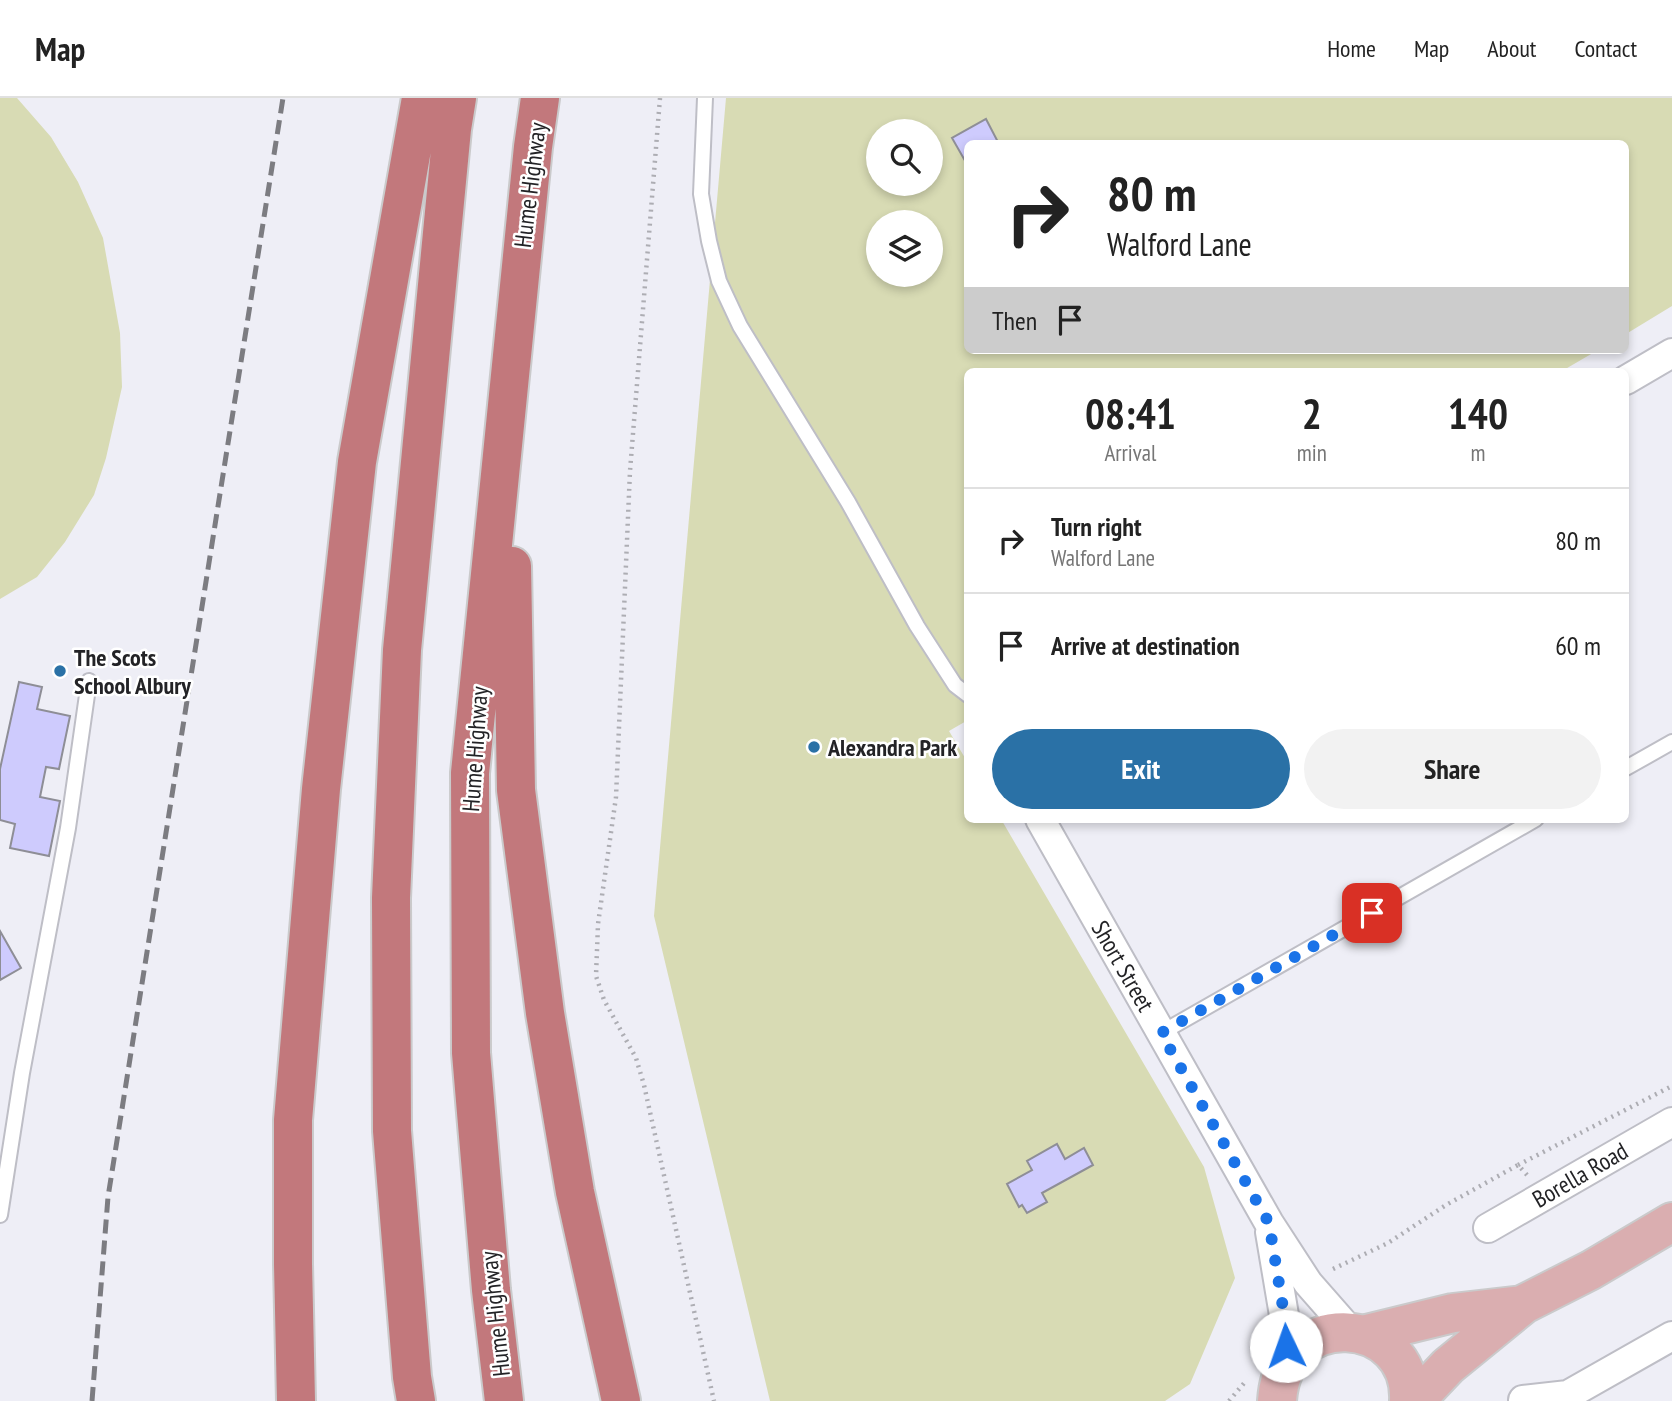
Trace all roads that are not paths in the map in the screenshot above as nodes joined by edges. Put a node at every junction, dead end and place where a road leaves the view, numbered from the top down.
1 (421, 98) edge
2 (457, 98) edge
3 (540, 98) edge
4 (705, 98) edge
5 (1672, 353) edge
6 (1629, 378) edge
7 (509, 382) junction
8 (89, 681) dead end
9 (964, 692) edge
10 (1672, 742) edge
11 (1629, 766) edge
12 (1042, 823) edge
13 (1529, 823) edge
14 (1161, 1033) junction
15 (1672, 1122) edge
16 (0, 1215) edge
17 (1672, 1222) edge
18 (1269, 1223) junction
19 (1488, 1228) dead end
20 (1524, 1304) junction
21 (1357, 1333) junction
22 (1672, 1336) edge
23 (1276, 1387) edge
24 (1523, 1400) edge
25 (296, 1401) edge
26 (416, 1401) edge
27 (504, 1401) edge
28 (621, 1401) edge
29 (1409, 1401) edge
30 (1415, 1401) edge

1 - 25 highway
2 - 26 highway
3 - 7 highway, Hume Highway
4 - 9 lane
5 - 6 street
7 - 27 highway, Hume Highway
7 - 28 highway
8 - 16 lane
10 - 11 lane
12 - 14 street, Short Street
13 - 14 lane
14 - 18 street, Short Street
15 - 19 street, Borella Road
17 - 20 main road
18 - 21 street, Short Street
18 - 23 street, Short Street
20 - 21 main road
20 - 30 main road
21 - 23 main road
21 - 29 main road
22 - 24 street

